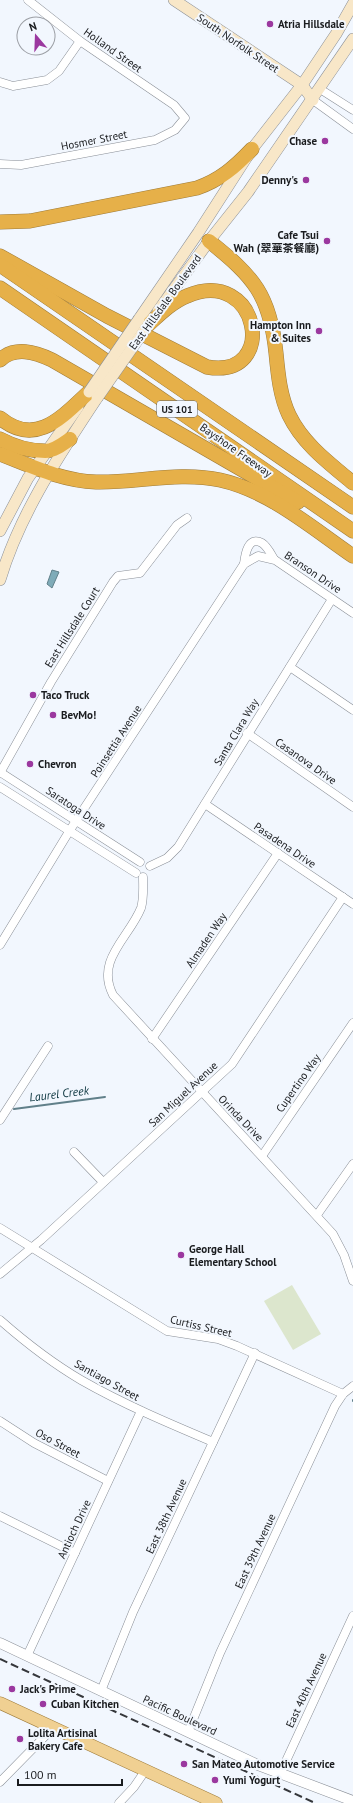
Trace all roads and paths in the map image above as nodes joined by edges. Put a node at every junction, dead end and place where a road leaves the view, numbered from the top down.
1 (29, 0) edge
2 (174, 0) edge
3 (353, 4) edge
4 (353, 39) edge
5 (80, 41) junction
6 (0, 82) edge
7 (302, 85) junction
8 (320, 89) junction
9 (313, 100) junction
10 (353, 110) edge
11 (185, 118) joint
12 (353, 129) edge
13 (252, 149) junction
14 (0, 164) edge
15 (0, 222) edge
16 (204, 237) junction
17 (0, 256) edge
18 (0, 265) edge
19 (0, 288) edge
20 (144, 322) junction
21 (0, 360) edge
22 (93, 395) junction
23 (0, 418) edge
24 (0, 439) edge
25 (70, 439) junction
26 (46, 451) junction
27 (0, 454) edge
28 (41, 470) junction
29 (353, 483) edge
30 (353, 507) edge
31 (187, 518) dead end
32 (351, 530) edge
33 (0, 531) edge
34 (258, 556) joint
35 (353, 556) edge
36 (275, 560) junction
37 (244, 564) junction
38 (0, 580) edge
39 (332, 599) junction
40 (353, 613) edge
41 (290, 667) junction
42 (353, 710) edge
43 (247, 733) junction
44 (0, 772) edge
45 (0, 787) edge
46 (205, 804) junction
47 (353, 807) edge
48 (76, 821) junction
49 (70, 830) junction
50 (278, 853) junction
51 (140, 862) junction
52 (150, 866) junction
53 (140, 875) junction
54 (343, 897) junction
55 (353, 904) edge
56 (0, 945) edge
57 (353, 1023) edge
58 (152, 1039) junction
59 (48, 1046) dead end
60 (200, 1092) junction
61 (0, 1120) edge
62 (74, 1152) dead end
63 (262, 1156) junction
64 (353, 1164) edge
65 (103, 1182) junction
66 (317, 1215) junction
67 (0, 1228) edge
68 (31, 1248) junction
69 (351, 1269) edge
70 (0, 1274) edge
71 (353, 1281) edge
72 (0, 1320) edge
73 (255, 1353) junction
74 (353, 1386) edge
75 (343, 1394) junction
76 (141, 1411) junction
77 (0, 1421) edge
78 (213, 1442) junction
79 (108, 1481) junction
80 (0, 1516) edge
81 (75, 1553) junction
82 (353, 1616) edge
83 (0, 1643) edge
84 (27, 1656) junction
85 (101, 1691) junction
86 (0, 1703) edge
87 (53, 1728) junction
88 (188, 1732) junction
89 (145, 1771) junction
90 (280, 1774) junction
91 (0, 1782) edge
92 (353, 1801) edge
93 (119, 1803) edge
94 (216, 1803) edge

1 - 5 street, Holland Street
2 - 7 main road, South Norfolk Street
3 - 7 main road, East Hillsdale Boulevard
4 - 8 main road, East Hillsdale Boulevard
5 - 6 street
5 - 11 street, Holland Street
7 - 8 main road, South Norfolk Street
7 - 9 main road, South Norfolk Street
7 - 13 main road, East Hillsdale Boulevard
8 - 9 main road, East Hillsdale Boulevard
8 - 10 street, South Norfolk Street
9 - 12 street, South Norfolk Street
9 - 16 main road, East Hillsdale Boulevard
11 - 14 street, Hosmer Street
13 - 15 highway
13 - 16 main road, East Hillsdale Boulevard
16 - 20 main road, East Hillsdale Boulevard
16 - 29 highway
17 - 20 highway
18 - 30 highway, Bayshore Freeway / US 101
19 - 32 highway, Bayshore Freeway / US 101
20 - 22 main road, East Hillsdale Boulevard, bridge
21 - 32 highway
22 - 23 highway
22 - 25 main road, East Hillsdale Boulevard
22 - 26 main road, East Hillsdale Boulevard
24 - 26 highway
25 - 26 highway
25 - 28 main road, East Hillsdale Boulevard
26 - 28 main road, East Hillsdale Boulevard
27 - 28 highway
28 - 33 main road, East Hillsdale Boulevard
28 - 35 highway
28 - 38 main road, East Hillsdale Boulevard
31 - 44 street, East Hillsdale Court
34 - 36 street, Branson Drive
34 - 37 street, Poinsettia Avenue
36 - 37 street
36 - 39 street, Branson Drive
37 - 48 street, Poinsettia Avenue
39 - 40 street, Branson Drive
39 - 41 street, Santa Clara Way
41 - 42 street
41 - 43 street, Santa Clara Way
43 - 46 street, Santa Clara Way
43 - 47 street, Casanova Drive
44 - 48 street, Saratoga Drive
45 - 49 street, Saratoga Drive
46 - 50 street, Pasadena Drive
46 - 52 street, Santa Clara Way
48 - 49 street, Poinsettia Avenue
48 - 51 street, Saratoga Drive
49 - 53 street, Saratoga Drive
49 - 56 street, Poinsettia Avenue
50 - 54 street, Pasadena Drive
50 - 58 street, Almaden Way
51 - 52 street
51 - 53 street
52 - 53 street
53 - 58 street, Orinda Drive
54 - 55 street, Pasadena Drive
54 - 60 street, San Miguel Avenue
57 - 63 street, Cupertino Way
58 - 60 street, Orinda Drive
59 - 61 street
60 - 63 street, Orinda Drive
60 - 65 street, San Miguel Avenue
62 - 65 street
63 - 66 street, Orinda Drive
64 - 66 street
65 - 68 street, San Miguel Avenue
66 - 69 street, Orinda Drive
67 - 68 street, Curtiss Street
68 - 70 street, San Miguel Avenue
68 - 73 street, Curtiss Street
69 - 71 street, Orinda Drive
72 - 76 street, Santiago Street
73 - 75 street, Curtiss Street
73 - 78 street, East 38th Avenue
74 - 75 street, East 39th Avenue
75 - 88 street, East 39th Avenue
76 - 78 street, Santiago Street
76 - 79 street, Antioch Drive
77 - 79 street, Oso Street
78 - 85 street, East 38th Avenue
79 - 81 street, Antioch Drive
80 - 81 street
81 - 84 street, Antioch Drive
82 - 90 street, East 40th Avenue
83 - 84 street, Pacific Boulevard
84 - 85 street, Pacific Boulevard
85 - 88 street, Pacific Boulevard
86 - 87 main road
87 - 89 main road
87 - 91 street
88 - 90 street, Pacific Boulevard
89 - 93 street
89 - 94 main road
90 - 92 street, Pacific Boulevard

